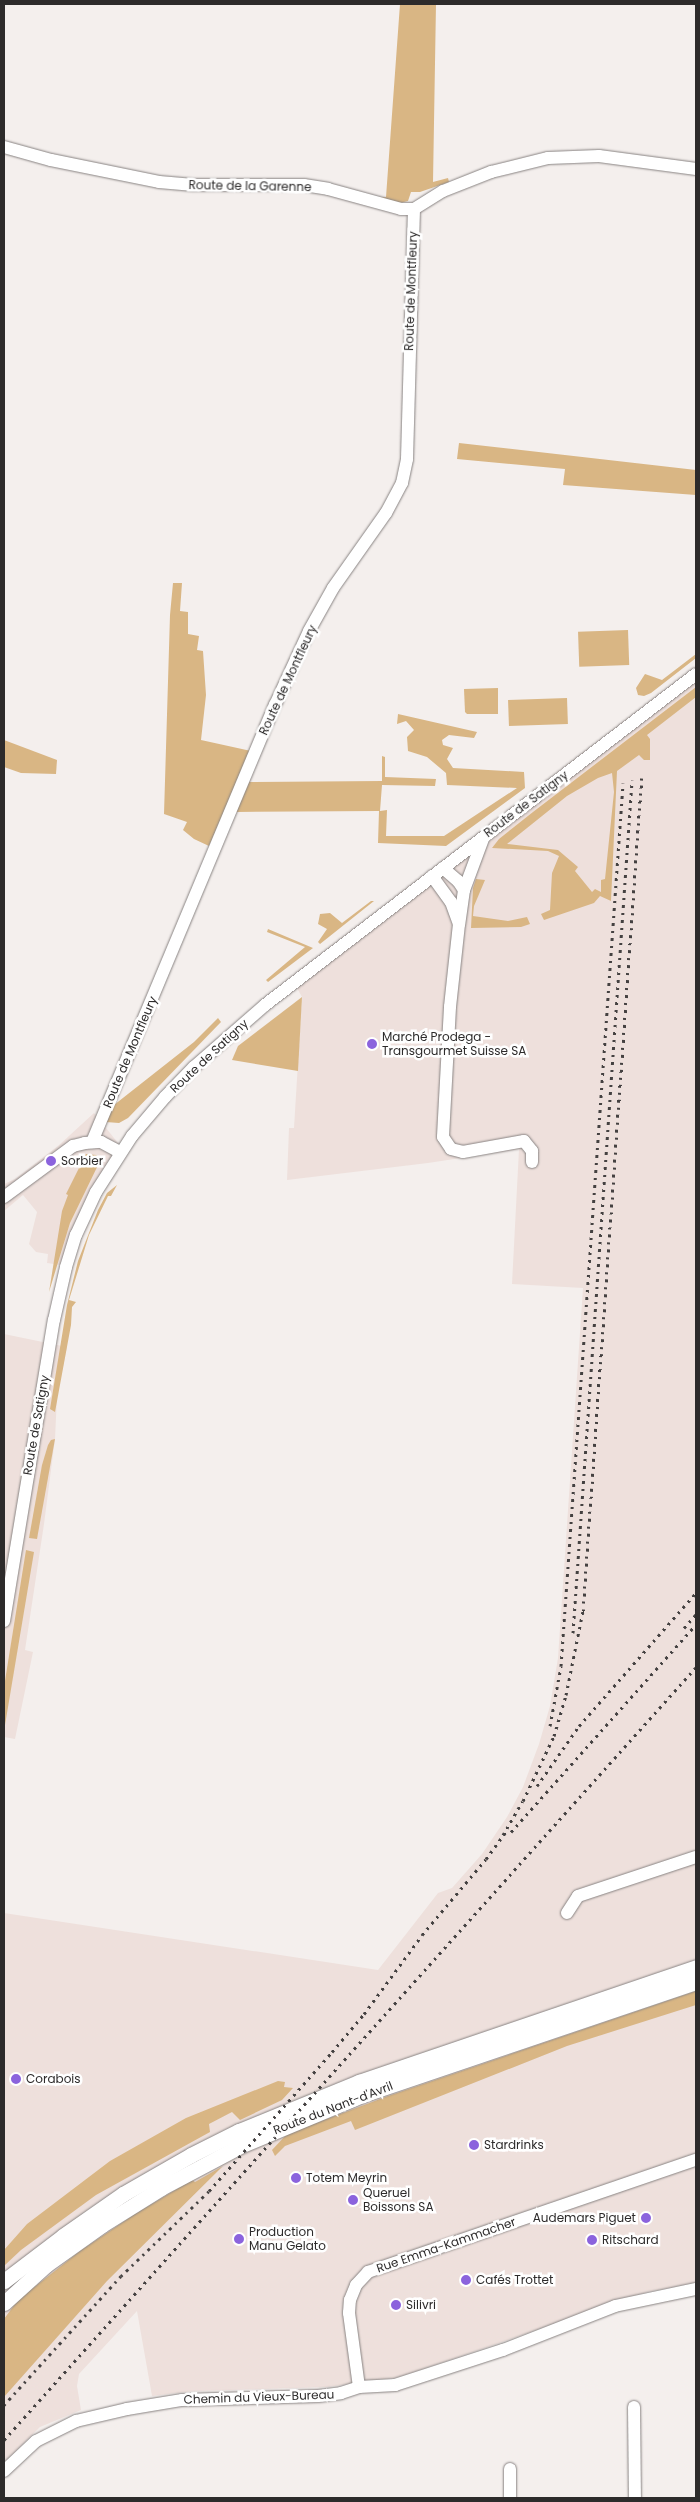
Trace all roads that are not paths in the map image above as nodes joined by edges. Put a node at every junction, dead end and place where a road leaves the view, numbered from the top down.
1 (4, 146) edge
2 (696, 169) edge
3 (414, 209) junction
4 (696, 674) edge
5 (484, 836) junction
6 (443, 868) junction
7 (432, 876) junction
8 (464, 890) junction
9 (459, 924) junction
10 (92, 1142) junction
11 (120, 1152) junction
12 (532, 1162) dead end
13 (4, 1196) edge
14 (4, 1621) edge
15 (696, 1857) edge
16 (567, 1913) dead end
17 (696, 1967) edge
18 (696, 1982) edge
19 (696, 2160) edge
20 (4, 2281) edge
21 (696, 2289) edge
22 (4, 2303) edge
23 (359, 2387) junction
24 (634, 2407) dead end
25 (510, 2469) dead end
26 (4, 2471) edge
27 (510, 2498) edge
28 (635, 2498) edge

1 - 3 street, Route de la Garenne
2 - 3 street
3 - 10 street, Route de Montfleury
4 - 5 street, Route de Satigny
5 - 6 street, Route de Satigny
5 - 8 street
6 - 7 street, Route de Satigny
6 - 8 street
7 - 9 street
7 - 11 street, Route de Satigny
8 - 9 street
9 - 12 street
10 - 11 street
10 - 13 street
11 - 14 street, Route de Satigny
15 - 16 street
17 - 20 main road, Route du Nant-d'Avril
18 - 22 main road, Route du Nant-d'Avril
19 - 23 street, Rue Emma-Kammacher
21 - 23 street, Chemin du Vieux-Bureau
23 - 26 street, Chemin du Vieux-Bureau
24 - 28 street
25 - 27 street

